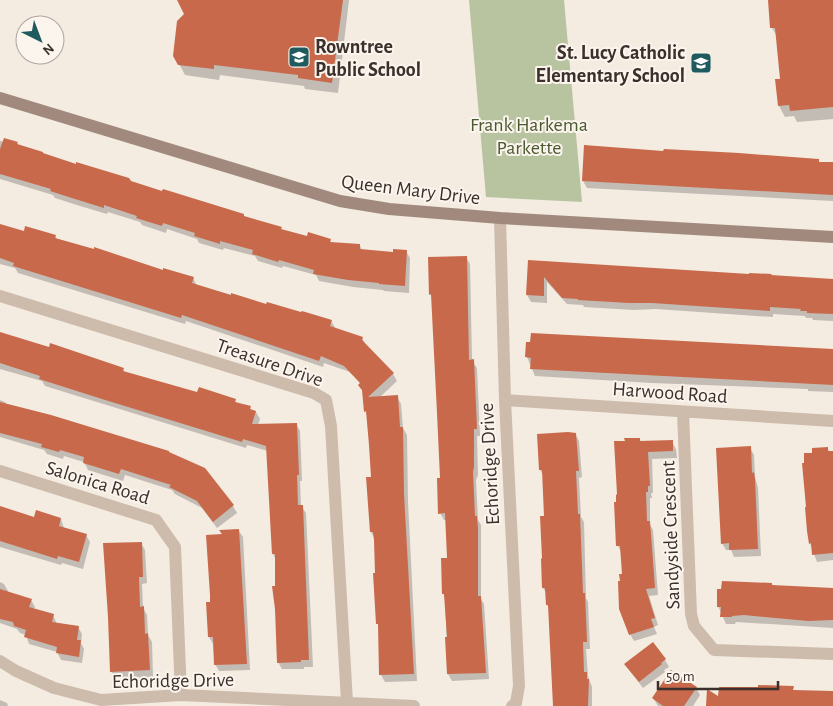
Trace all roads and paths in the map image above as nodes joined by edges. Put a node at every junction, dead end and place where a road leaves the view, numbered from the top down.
1 (0, 98) edge
2 (500, 218) junction
3 (833, 237) edge
4 (0, 296) edge
5 (505, 400) junction
6 (683, 412) junction
7 (833, 421) edge
8 (0, 471) edge
9 (833, 654) edge
10 (0, 661) edge
11 (181, 695) junction
12 (347, 702) junction
13 (414, 706) edge
14 (512, 706) edge

1 - 2 street, Queen Mary Drive
2 - 3 street, Queen Mary Drive
2 - 5 street, Echoridge Drive
4 - 12 street, Treasure Drive
5 - 6 street, Harwood Road
5 - 14 street, Echoridge Drive
6 - 7 street, Harwood Road
6 - 9 street, Sandyside Crescent
8 - 11 street, Salonica Road
10 - 11 street, Echoridge Drive
11 - 12 street, Echoridge Drive
12 - 13 street, Echoridge Drive

